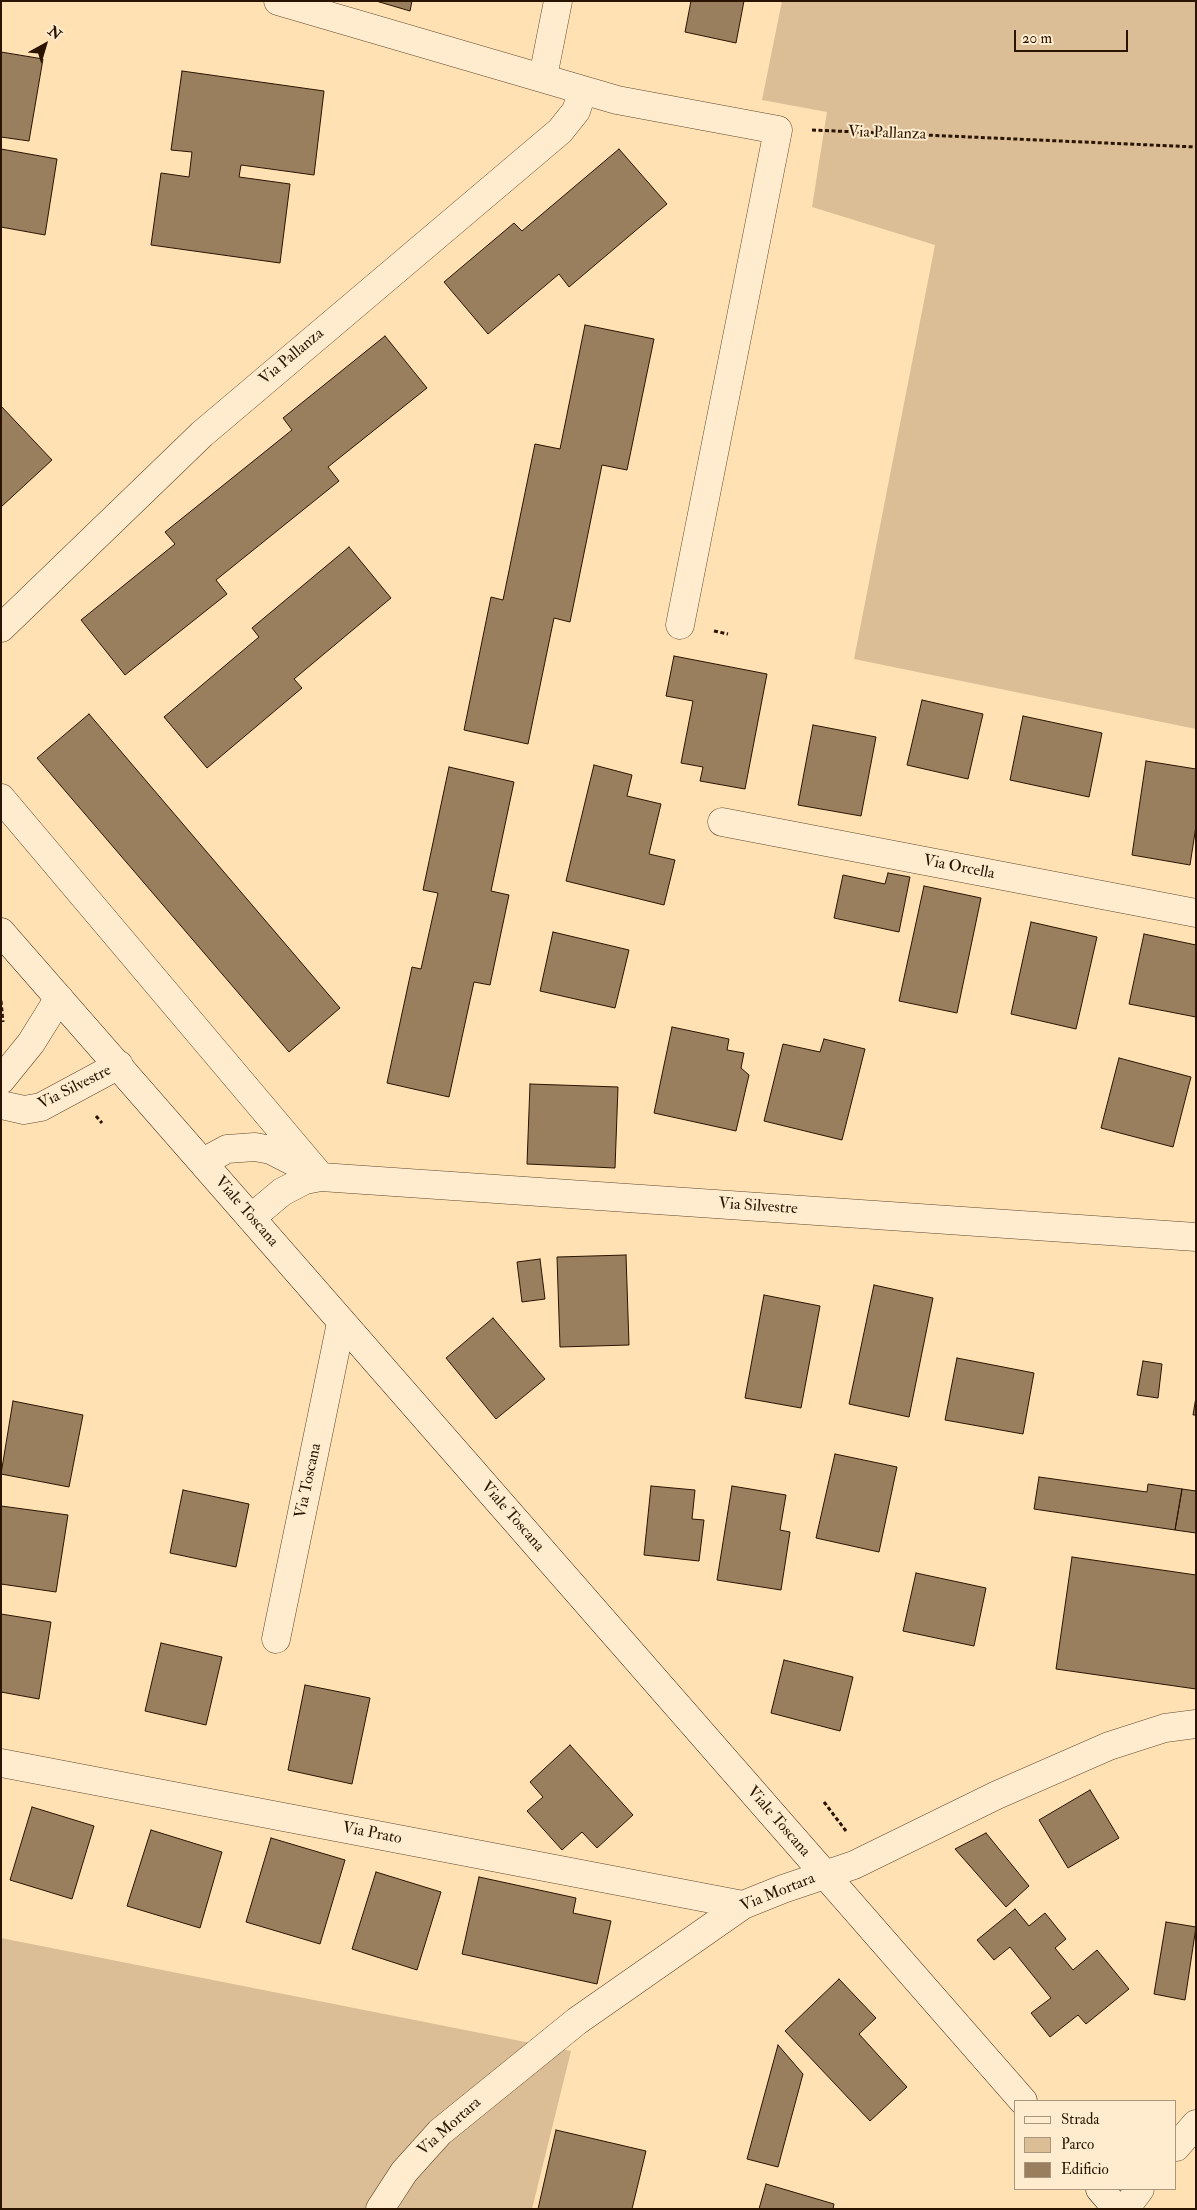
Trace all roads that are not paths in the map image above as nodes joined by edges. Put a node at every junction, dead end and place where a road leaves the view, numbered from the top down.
1 (278, 1) edge
2 (558, 1) edge
3 (543, 77) junction
4 (583, 90) junction
5 (680, 625) dead end
6 (1, 628) edge
7 (2, 799) edge
8 (722, 822) dead end
9 (1196, 913) edge
10 (1, 932) edge
11 (59, 998) junction
12 (118, 1066) junction
13 (1, 1080) edge
14 (1, 1105) edge
15 (203, 1162) junction
16 (320, 1177) junction
17 (252, 1218) junction
18 (1196, 1237) edge
19 (341, 1323) junction
20 (276, 1638) dead end
21 (1196, 1724) edge
22 (1, 1763) edge
23 (825, 1874) junction
24 (743, 1905) junction
25 (1022, 2100) edge
26 (1196, 2124) edge
27 (1177, 2145) edge
28 (1101, 2190) edge
29 (1139, 2190) edge
30 (380, 2209) edge
31 (1117, 2209) edge
32 (1125, 2209) edge

1 - 3 street
2 - 3 street
3 - 4 street
4 - 5 street
4 - 6 street, Via Pallanza
7 - 16 street
8 - 9 street, Via Orcella
10 - 11 street, Viale Toscana
11 - 12 street, Viale Toscana
11 - 13 street
12 - 14 street, Via Silvestre
12 - 15 street, Viale Toscana
15 - 16 street, Via Silvestre
15 - 17 street, Viale Toscana
16 - 17 street, Via Silvestre
16 - 18 street, Via Silvestre
17 - 19 street, Viale Toscana
19 - 20 street, Via Toscana
19 - 23 street, Viale Toscana
21 - 23 street, Via Mortara
22 - 24 street, Via Prato
23 - 24 street, Via Mortara
23 - 25 street, Viale Toscana
24 - 30 street, Via Mortara
26 - 27 street
28 - 31 street
29 - 32 street

